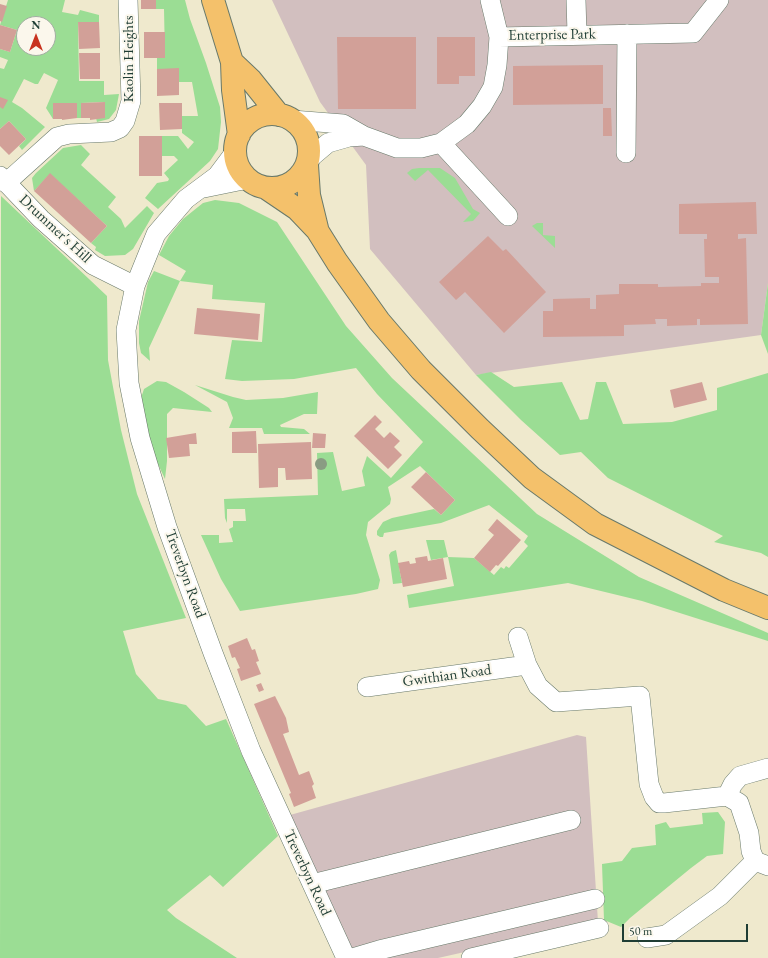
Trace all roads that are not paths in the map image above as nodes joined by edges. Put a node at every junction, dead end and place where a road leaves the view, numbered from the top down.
1 (128, 0) edge
2 (213, 0) edge
3 (490, 0) edge
4 (576, 0) edge
5 (719, 0) edge
6 (577, 34) junction
7 (627, 34) junction
8 (498, 37) junction
9 (232, 62) junction
10 (285, 118) junction
11 (364, 136) junction
12 (441, 143) junction
13 (237, 144) junction
14 (626, 153) dead end
15 (308, 162) junction
16 (3, 179) edge
17 (257, 183) junction
18 (200, 189) junction
19 (508, 216) dead end
20 (317, 230) junction
21 (135, 286) junction
22 (768, 608) edge
23 (518, 637) dead end
24 (527, 665) junction
25 (367, 687) dead end
26 (768, 768) edge
27 (728, 796) junction
28 (571, 820) dead end
29 (762, 863) edge
30 (312, 884) junction
31 (595, 899) dead end
32 (599, 928) dead end
33 (647, 938) dead end
34 (346, 958) edge
35 (352, 958) edge
36 (471, 958) edge

1 - 16 street, Kaolin Heights
2 - 9 highway
3 - 8 street
4 - 6 street
5 - 7 street, Enterprise Park
6 - 7 street, Enterprise Park
6 - 8 street, Enterprise Park
7 - 14 street
8 - 12 street, Enterprise Park
9 - 10 highway
9 - 13 highway
10 - 11 street, Enterprise Park
10 - 13 highway
10 - 15 highway
11 - 12 street, Enterprise Park
11 - 15 street
12 - 19 street
13 - 17 highway
13 - 18 street, Treverbyn Road
15 - 17 highway
15 - 20 highway
16 - 21 street, Drummer's Hill
17 - 18 street, Treverbyn Road
17 - 20 highway
18 - 21 street, Treverbyn Road
20 - 22 highway
21 - 30 street, Treverbyn Road
23 - 24 street
24 - 25 street, Gwithian Road
24 - 27 street
26 - 27 street
27 - 29 street
28 - 30 street
29 - 33 street
30 - 34 street, Treverbyn Road
31 - 35 street
32 - 36 street

